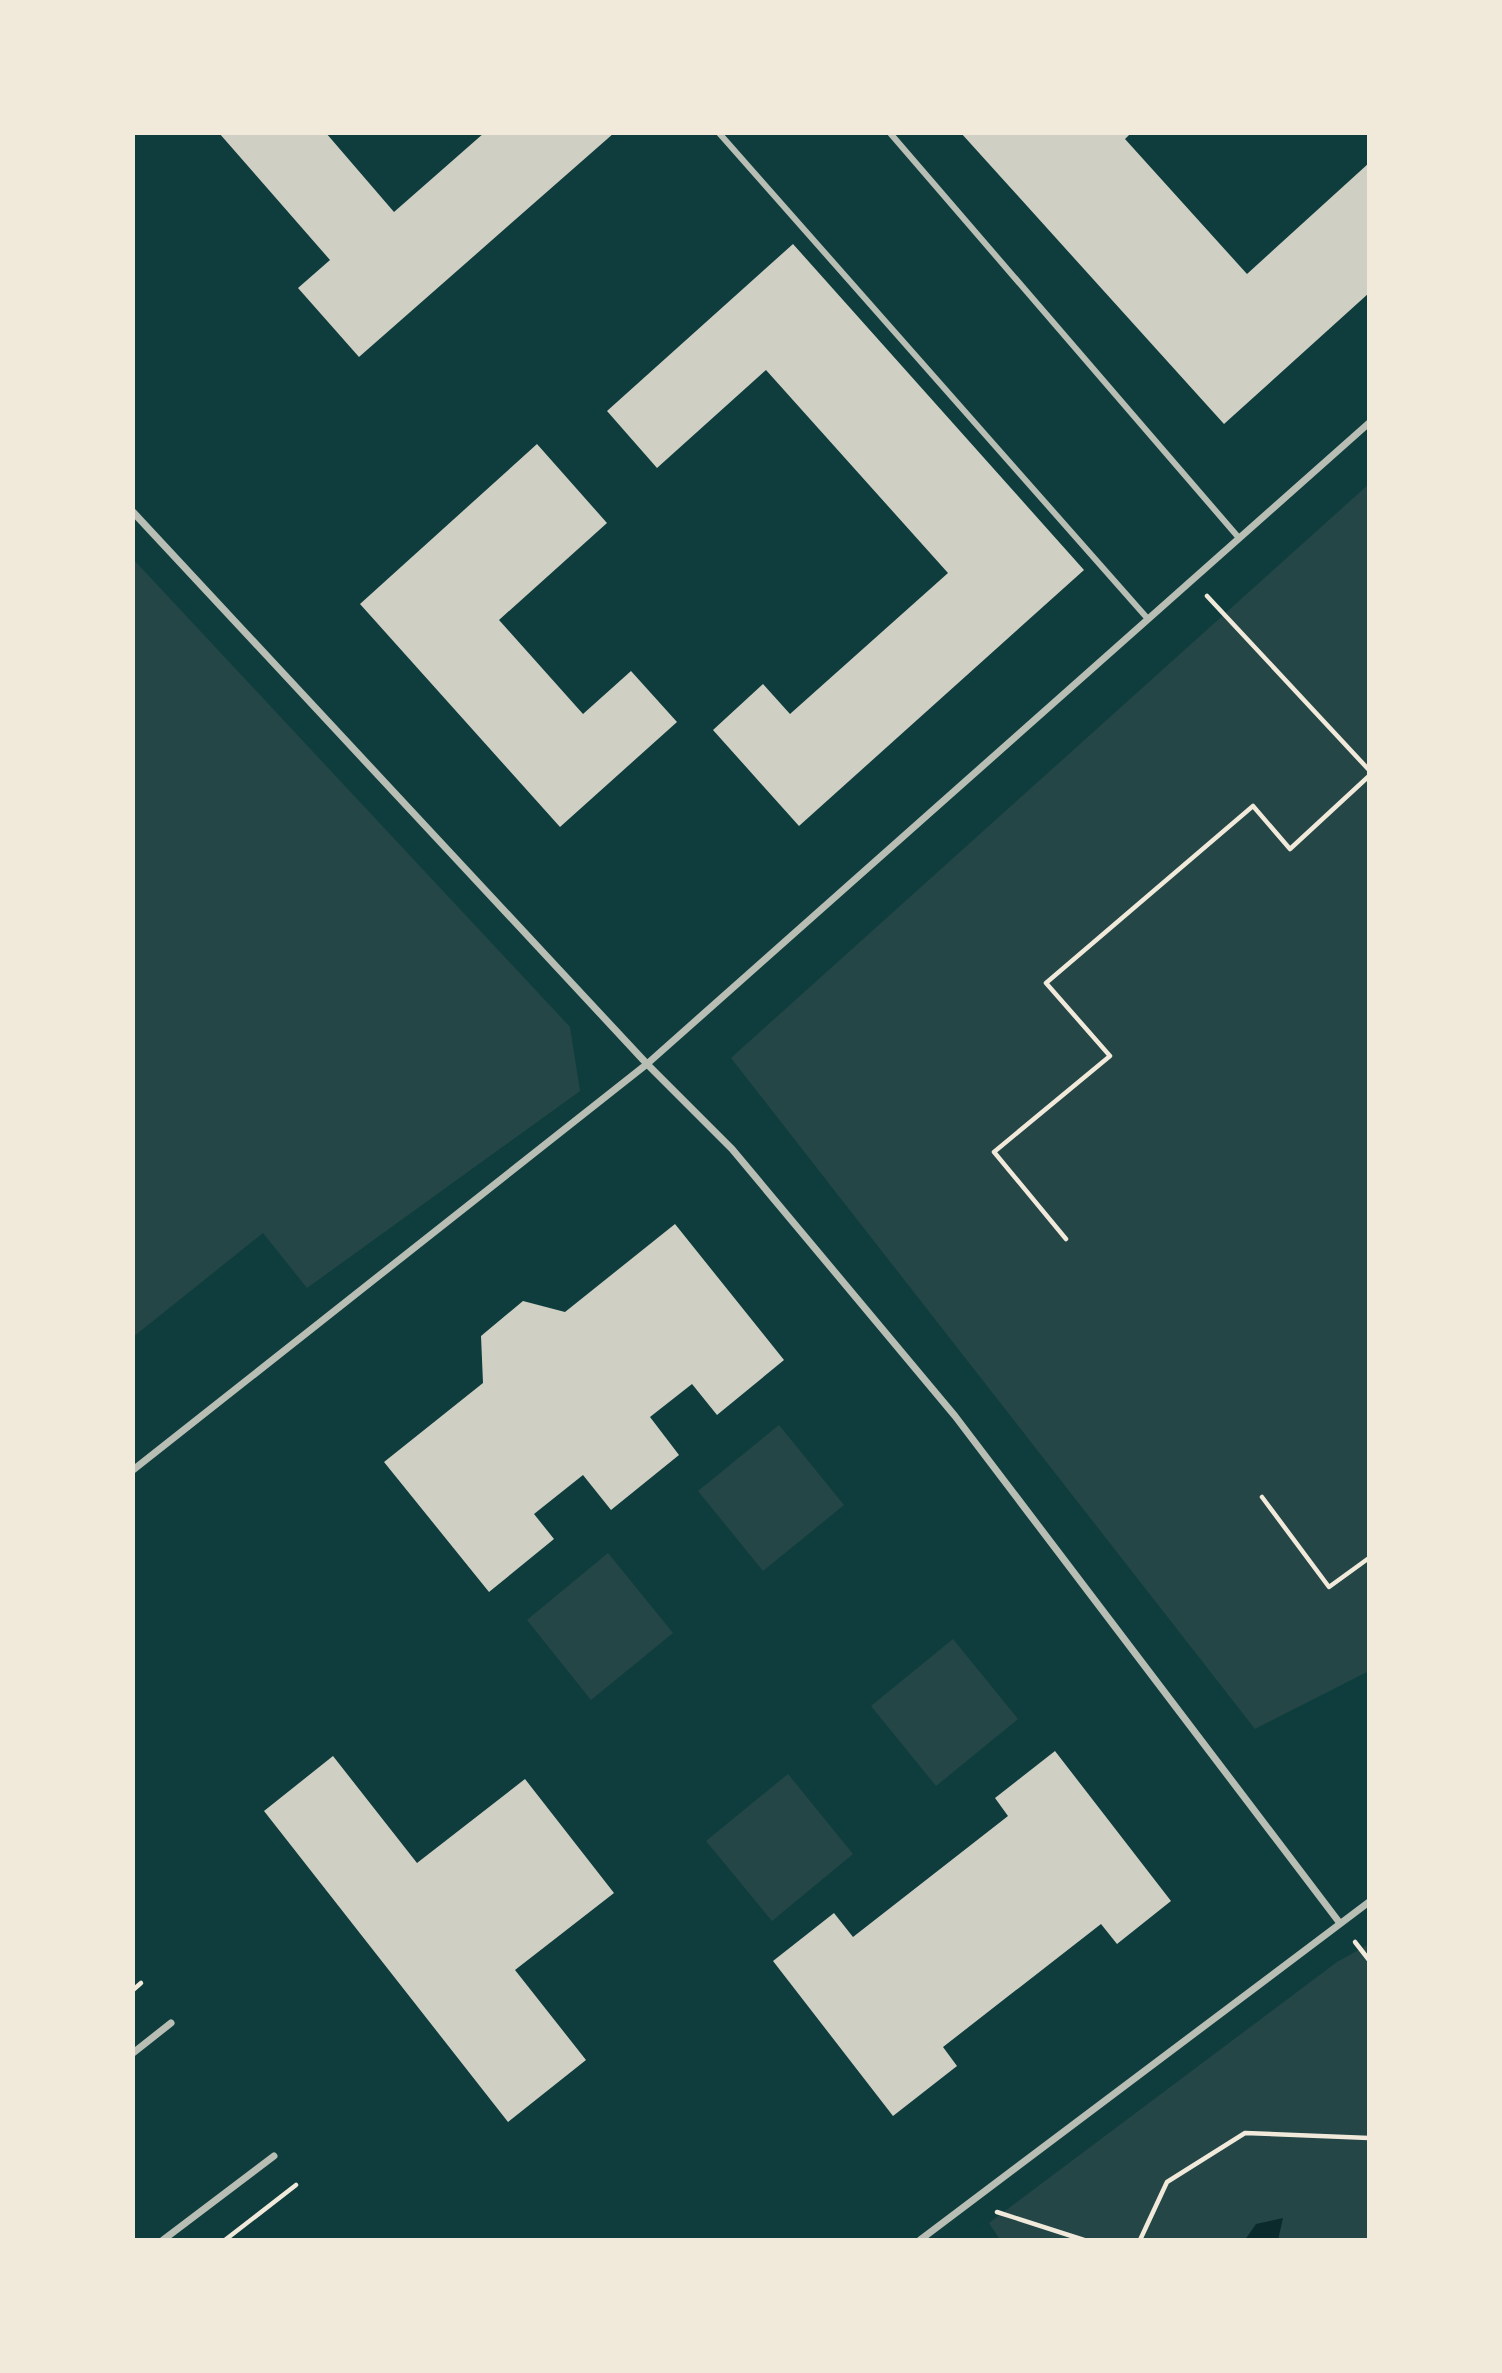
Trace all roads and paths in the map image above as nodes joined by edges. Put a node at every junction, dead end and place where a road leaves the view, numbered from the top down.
1 (719, 133) edge
2 (890, 133) edge
3 (1369, 423) edge
4 (133, 512) edge
5 (1239, 538) junction
6 (1192, 580) junction
7 (1148, 619) junction
8 (1369, 770) edge
9 (1369, 776) edge
10 (648, 1063) junction
11 (1066, 1239) dead end
12 (133, 1470) edge
13 (1262, 1497) dead end
14 (1369, 1558) edge
15 (1369, 1902) edge
16 (1339, 1922) junction
17 (141, 1983) dead end
18 (133, 1990) edge
19 (171, 2023) dead end
20 (133, 2053) edge
21 (1369, 2138) edge
22 (274, 2156) dead end
23 (296, 2185) dead end
24 (969, 2203) junction
25 (163, 2240) edge
26 (225, 2240) edge
27 (920, 2240) edge
28 (1084, 2240) edge
29 (1140, 2240) edge

1 - 7 street
2 - 5 street
3 - 5 street
4 - 10 street
5 - 6 street
6 - 7 street
6 - 8 path
7 - 10 street
9 - 11 path
10 - 12 street
10 - 16 street
13 - 14 path
15 - 16 street
16 - 24 street
17 - 18 path
19 - 20 street
21 - 29 path
22 - 25 street
23 - 26 path
24 - 27 street
24 - 28 path

